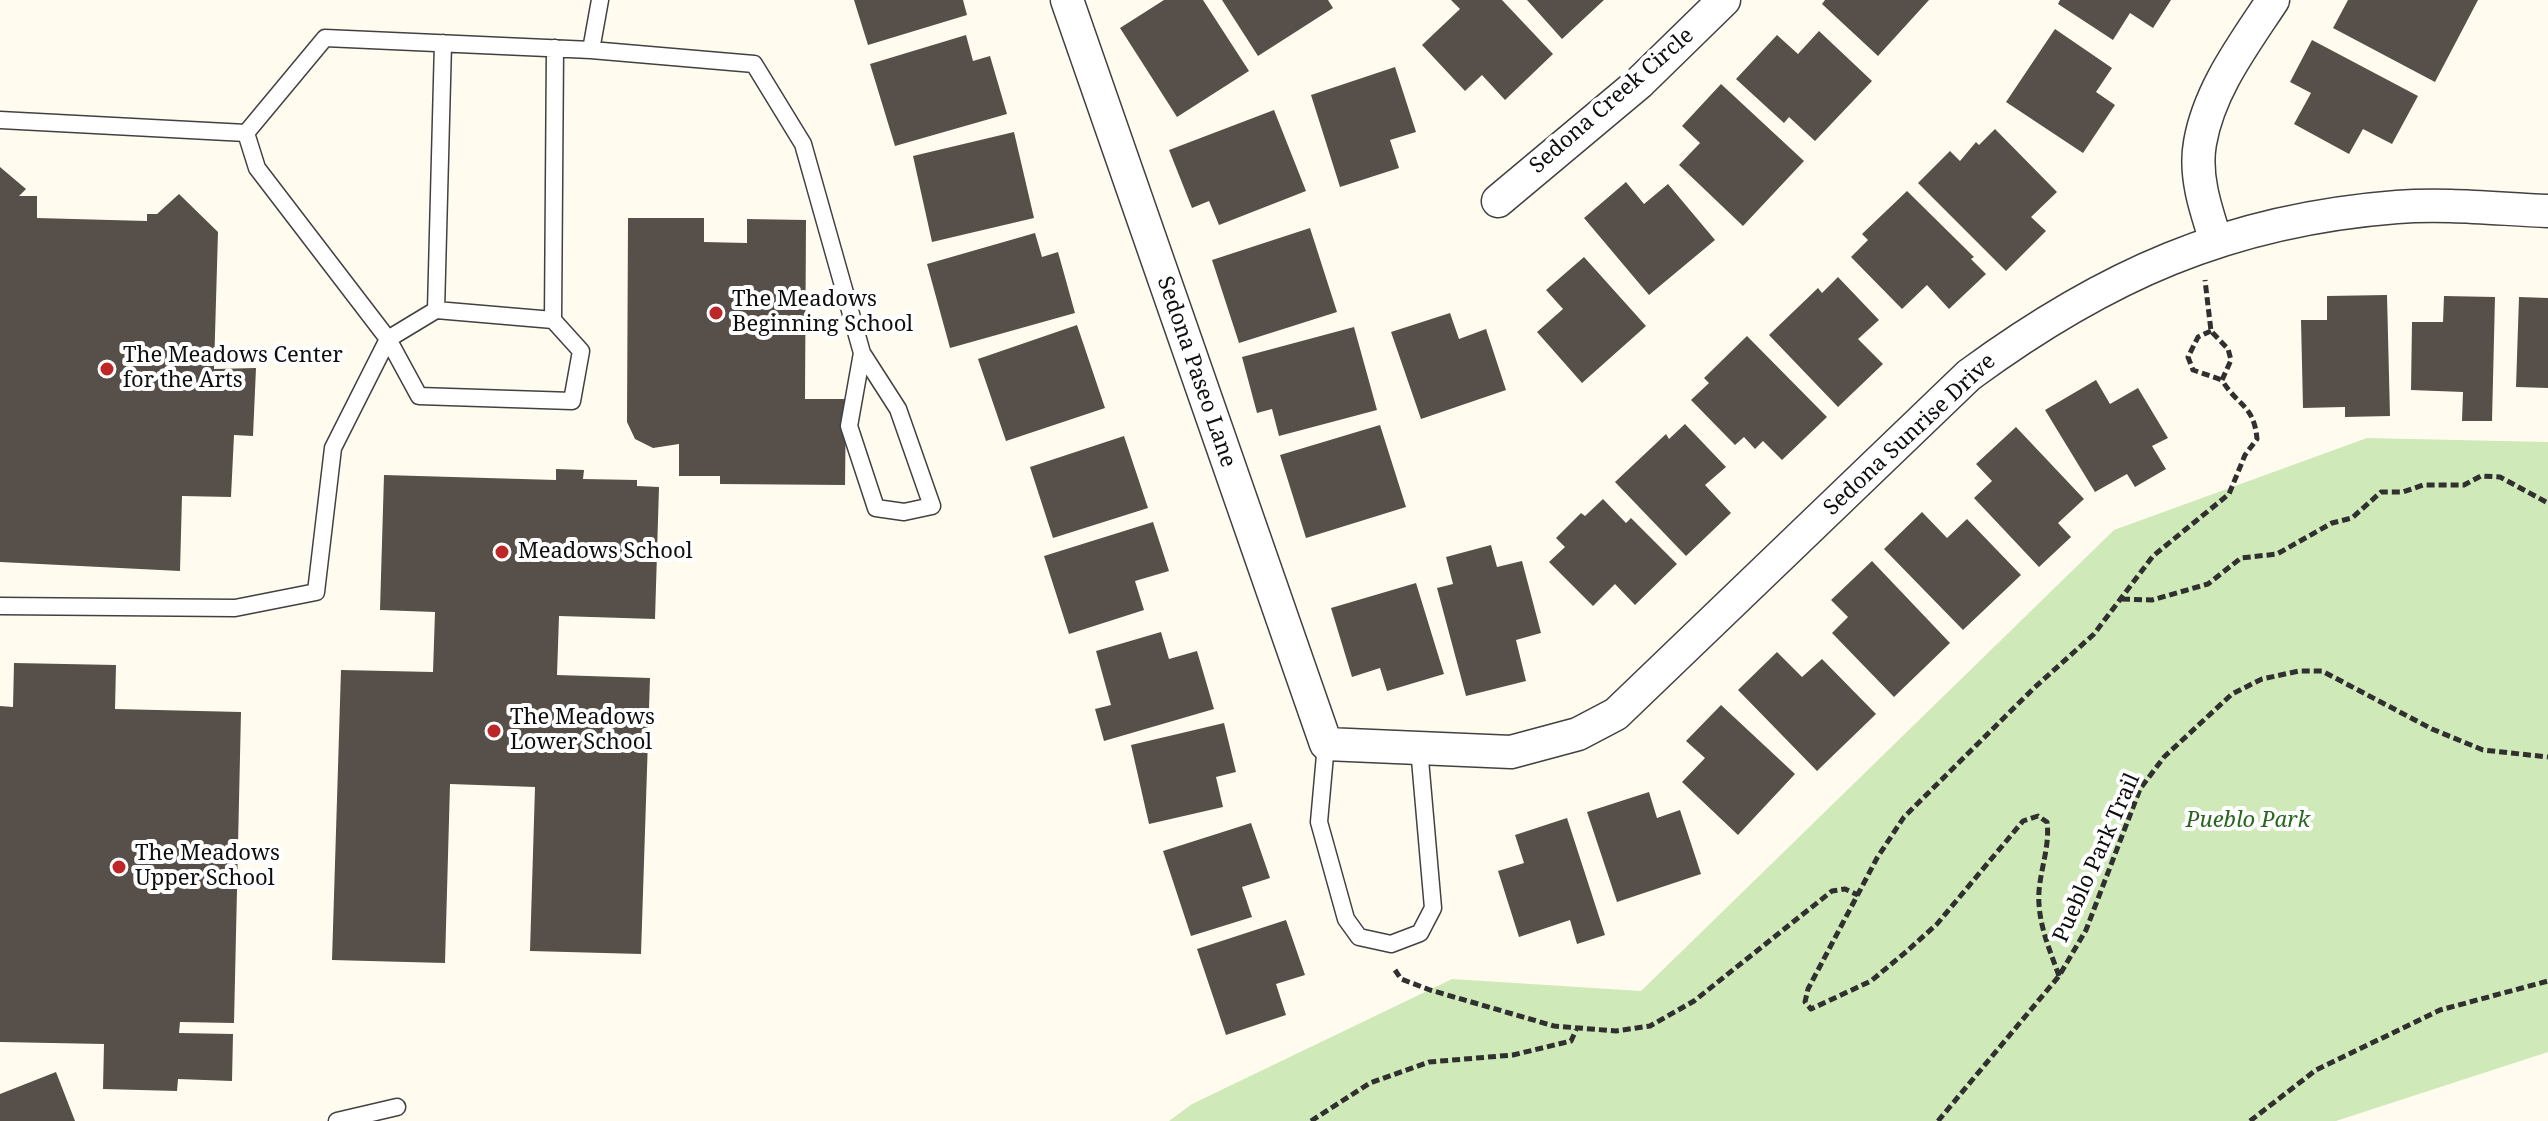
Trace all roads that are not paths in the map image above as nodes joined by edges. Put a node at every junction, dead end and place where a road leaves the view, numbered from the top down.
1 (600, 0) edge
2 (1067, 0) edge
3 (1724, 0) edge
4 (2273, 0) edge
5 (443, 43) junction
6 (555, 48) junction
7 (591, 50) junction
8 (0, 120) edge
9 (246, 133) junction
10 (1498, 201) dead end
11 (2548, 211) edge
12 (2205, 245) junction
13 (436, 310) junction
14 (553, 320) junction
15 (388, 339) junction
16 (862, 353) junction
17 (0, 606) edge
18 (1326, 744) junction
19 (1419, 748) junction
20 (397, 1107) dead end
21 (337, 1121) edge

1 - 7 lane
2 - 18 street, Sedona Paseo Lane
3 - 10 street, Sedona Creek Circle
4 - 12 street
5 - 6 lane
5 - 9 lane
5 - 13 lane
6 - 7 lane
6 - 14 lane
7 - 16 lane
8 - 9 lane
9 - 15 lane
11 - 12 street, Sedona Sunrise Drive
12 - 19 street, Sedona Sunrise Drive
13 - 14 lane
13 - 15 lane
14 - 15 lane
15 - 17 lane
16 - 16 lane
18 - 19 street, Sedona Sunrise Drive
18 - 19 lane
20 - 21 lane

